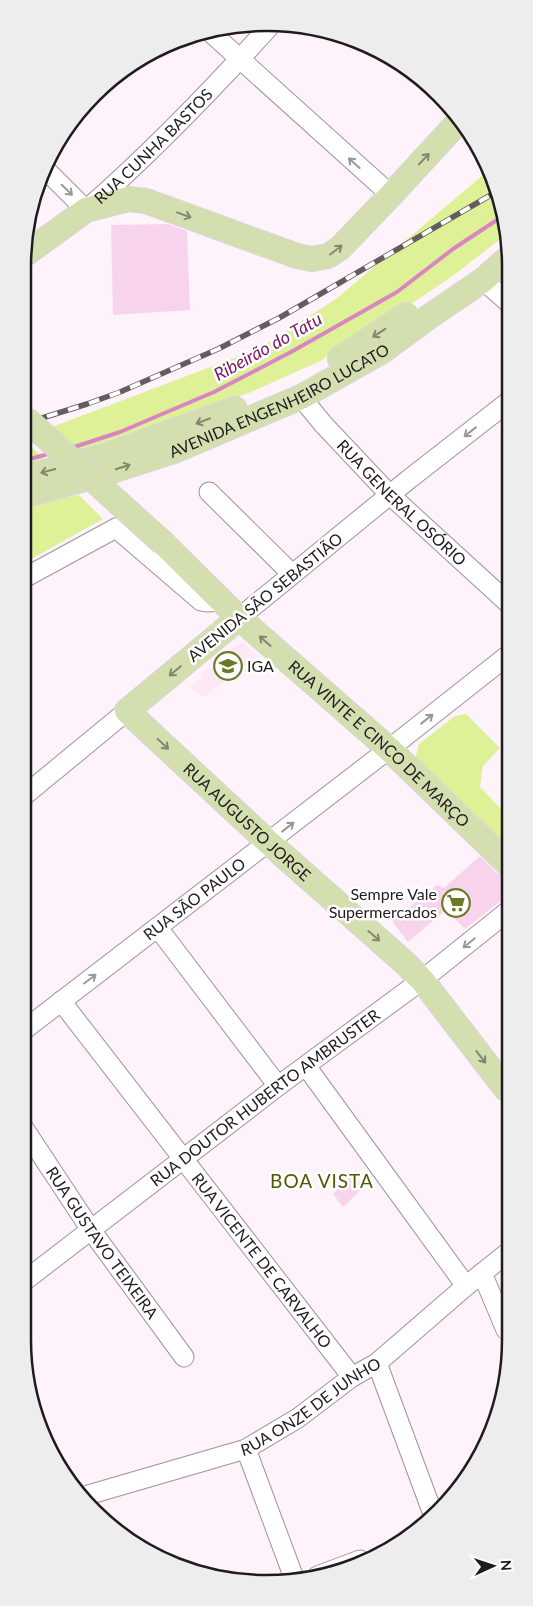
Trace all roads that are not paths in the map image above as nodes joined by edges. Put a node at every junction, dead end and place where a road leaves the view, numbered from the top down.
1 (265, 31) edge
2 (215, 37) edge
3 (240, 60) junction
4 (455, 126) edge
5 (131, 170) junction
6 (50, 175) edge
7 (391, 195) junction
8 (146, 201) junction
9 (86, 210) junction
10 (32, 249) edge
11 (501, 256) edge
12 (502, 262) edge
13 (478, 275) junction
14 (502, 297) edge
15 (336, 361) junction
16 (301, 397) junction
17 (502, 407) edge
18 (31, 424) edge
19 (31, 476) edge
20 (209, 492) dead end
21 (31, 494) edge
22 (390, 495) junction
23 (31, 574) edge
24 (292, 574) junction
25 (502, 597) edge
26 (222, 601) junction
27 (239, 618) junction
28 (502, 660) edge
29 (127, 711) junction
30 (389, 749) junction
31 (31, 790) edge
32 (268, 842) junction
33 (502, 858) edge
34 (502, 916) edge
35 (158, 928) junction
36 (422, 980) junction
37 (61, 1001) junction
38 (31, 1025) edge
39 (306, 1066) junction
40 (502, 1084) edge
41 (278, 1086) junction
42 (31, 1139) edge
43 (183, 1159) junction
44 (91, 1230) junction
45 (502, 1257) edge
46 (482, 1273) junction
47 (31, 1276) edge
48 (466, 1286) junction
49 (502, 1320) edge
50 (184, 1357) dead end
51 (377, 1363) junction
52 (352, 1377) junction
53 (246, 1449) junction
54 (90, 1495) edge
55 (431, 1508) edge
56 (292, 1573) edge

1 - 3 street, RUA CUNHA BASTOS
2 - 3 street
3 - 5 street, RUA CUNHA BASTOS
7 -> 3 street
7 -> 4 main road
5 - 8 street
5 - 9 street, RUA CUNHA BASTOS
6 -> 9 street
8 -> 7 main road
8 - 9 main road
9 - 10 main road, RUA CUNHA BASTOS
11 - 13 main road, AVENIDA ENGENHEIRO LUCATO
12 - 13 main road, AVENIDA ENGENHEIRO LUCATO
13 - 14 street
13 -> 15 main road, AVENIDA ENGENHEIRO LUCATO
13 - 16 main road, AVENIDA ENGENHEIRO LUCATO
15 - 16 main road
15 -> 19 main road, AVENIDA ENGENHEIRO LUCATO
21 -> 16 main road, AVENIDA ENGENHEIRO LUCATO
16 - 22 street, RUA GENERAL OSÓRIO
17 -> 22 street, AVENIDA SÃO SEBASTIÃO
18 - 26 main road, RUA VINTE E CINCO DE MARÇO, bridge
20 - 24 street
22 - 24 street, AVENIDA SÃO SEBASTIÃO
22 - 25 street, RUA GENERAL OSÓRIO
23 - 26 street
24 - 27 street, AVENIDA SÃO SEBASTIÃO
26 - 27 main road, RUA VINTE E CINCO DE MARÇO
27 -> 29 main road, AVENIDA SÃO SEBASTIÃO
30 -> 27 main road, RUA VINTE E CINCO DE MARÇO
30 -> 28 street, RUA SÃO PAULO
29 - 31 street, AVENIDA SÃO SEBASTIÃO
29 -> 32 main road, RUA AUGUSTO JORGE
32 -> 30 street, RUA SÃO PAULO
30 - 33 main road, RUA VINTE E CINCO DE MARÇO
32 - 35 street, RUA SÃO PAULO
32 -> 36 main road, RUA AUGUSTO JORGE
34 -> 36 street, RUA DOUTOR HUBERTO AMBRUSTER
37 -> 35 street, RUA SÃO PAULO
35 - 41 street
36 - 39 street, RUA DOUTOR HUBERTO AMBRUSTER
36 -> 40 main road, RUA AUGUSTO JORGE
37 - 38 street, RUA SÃO PAULO
37 - 43 street, RUA VICENTE DE CARVALHO
39 - 41 street, RUA DOUTOR HUBERTO AMBRUSTER
39 - 48 street
41 - 43 street, RUA DOUTOR HUBERTO AMBRUSTER
42 - 44 street, RUA GUSTAVO TEIXEIRA
43 - 44 street, RUA DOUTOR HUBERTO AMBRUSTER
43 - 52 street, RUA VICENTE DE CARVALHO
44 - 47 street, RUA DOUTOR HUBERTO AMBRUSTER
44 - 50 street, RUA GUSTAVO TEIXEIRA
45 - 46 street, RUA ONZE DE JUNHO
46 - 48 street, RUA ONZE DE JUNHO
46 - 49 street
48 - 51 street, RUA ONZE DE JUNHO
51 - 52 street, RUA ONZE DE JUNHO
51 - 55 street
52 - 53 street, RUA ONZE DE JUNHO
53 - 54 street, RUA ONZE DE JUNHO
53 - 56 street

